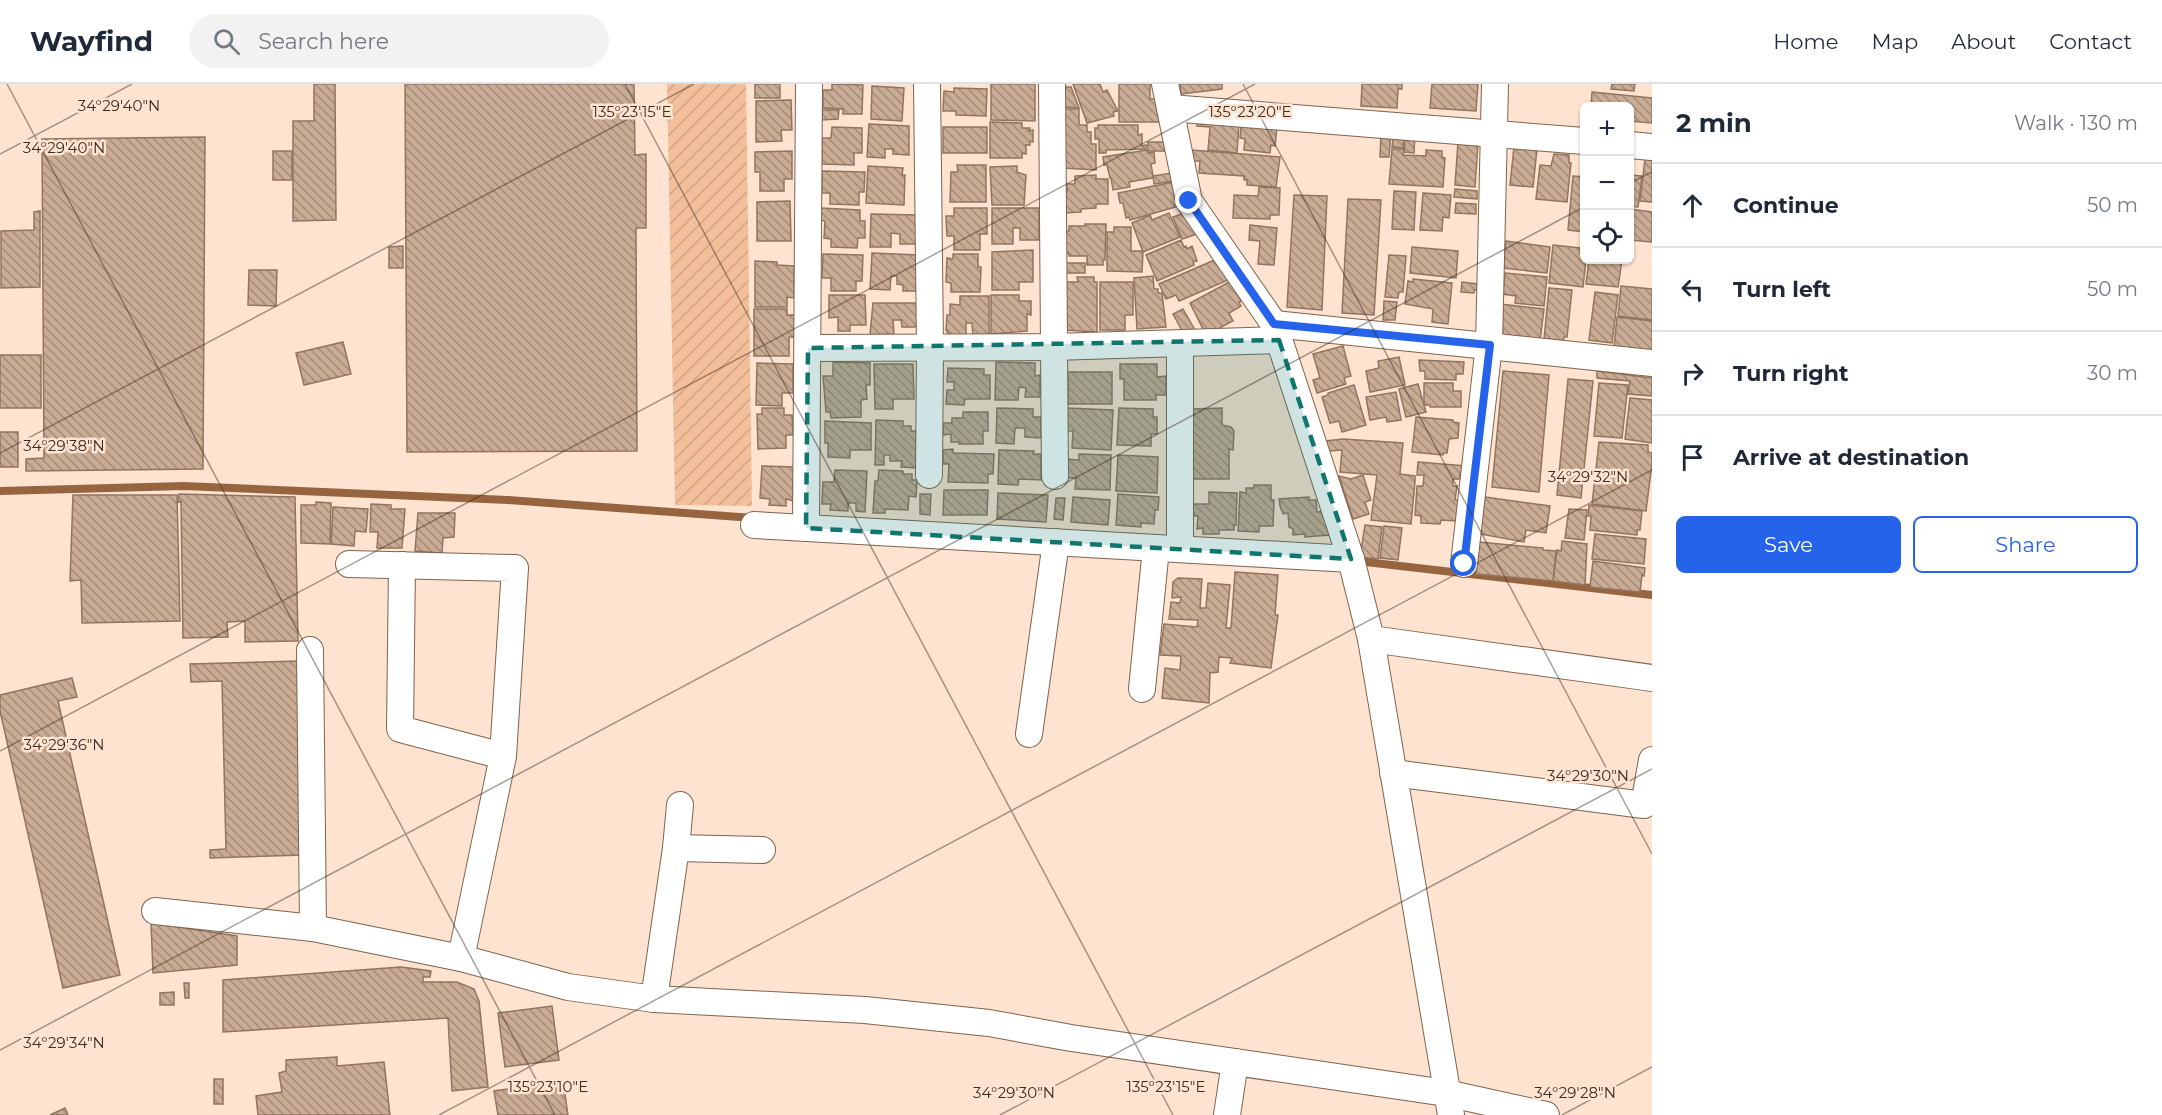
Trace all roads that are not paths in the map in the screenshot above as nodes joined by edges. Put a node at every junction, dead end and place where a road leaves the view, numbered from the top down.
1 (809, 84) edge
2 (927, 84) edge
3 (1052, 84) edge
4 (1495, 84) edge
5 (1168, 96) edge
6 (1494, 133) junction
7 (1580, 141) edge
8 (1634, 145) edge
9 (1652, 147) edge
10 (1276, 332) junction
11 (1180, 344) junction
12 (1490, 345) junction
13 (930, 346) junction
14 (1053, 347) junction
15 (808, 348) junction
16 (1652, 363) edge
17 (928, 476) dead end
18 (1055, 476) dead end
19 (754, 525) dead end
20 (806, 528) junction
21 (1056, 542) junction
22 (1168, 548) junction
23 (1351, 559) junction
24 (349, 564) dead end
25 (1464, 564) dead end
26 (402, 565) junction
27 (1371, 639) junction
28 (310, 650) dead end
29 (1652, 678) edge
30 (1142, 690) dead end
31 (1029, 734) dead end
32 (503, 756) junction
33 (1652, 760) edge
34 (1393, 773) junction
35 (680, 805) dead end
36 (676, 848) junction
37 (762, 850) dead end
38 (154, 911) dead end
39 (313, 928) junction
40 (461, 958) junction
41 (654, 999) junction
42 (1235, 1062) junction
43 (1449, 1104) edge
44 (1227, 1115) edge
45 (1546, 1115) edge

1 - 15 street
2 - 13 street
3 - 14 street
4 - 6 street
5 - 6 street
5 - 10 street
6 - 7 street
6 - 12 street
8 - 9 street
10 - 11 street
10 - 12 street
10 - 23 street
11 - 14 street
11 - 22 street
12 - 16 street
12 - 25 street
13 - 14 street
13 - 15 street
13 - 17 street
14 - 18 street
15 - 20 street
19 - 20 street
20 - 21 street
21 - 22 street
21 - 31 street
22 - 23 street
22 - 30 street
23 - 27 street
24 - 26 street
26 - 32 street
26 - 32 street
27 - 29 street
27 - 34 street
28 - 39 street
32 - 40 street
33 - 34 street
34 - 43 street
35 - 36 street
36 - 37 street
36 - 41 street
38 - 39 street
39 - 40 street
40 - 41 street
41 - 42 street
42 - 43 street
42 - 44 street
43 - 45 street

